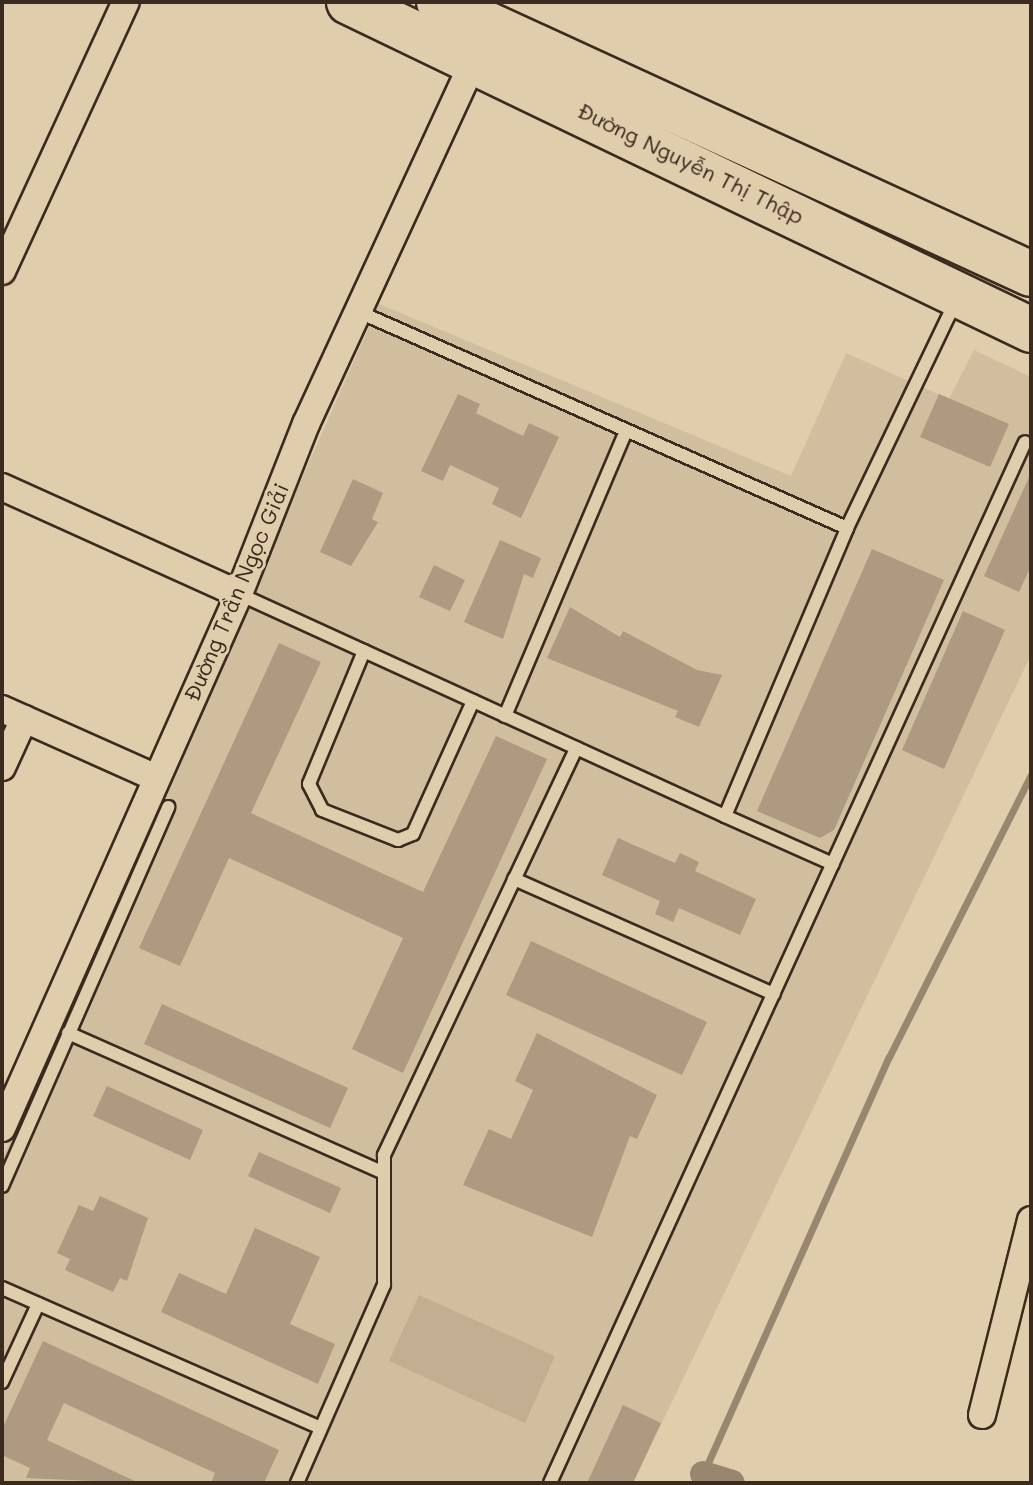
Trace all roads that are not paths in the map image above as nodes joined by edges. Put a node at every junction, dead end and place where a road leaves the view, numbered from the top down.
1 (126, 2) edge
2 (349, 2) edge
3 (439, 2) edge
4 (475, 59) junction
5 (1027, 268) edge
6 (2, 271) edge
7 (960, 292) junction
8 (357, 311) junction
9 (1031, 330) edge
10 (626, 431) junction
11 (1025, 442) dead end
12 (2, 487) edge
13 (847, 528) junction
14 (239, 594) junction
15 (364, 651) junction
16 (473, 701) junction
17 (13, 714) edge
18 (505, 716) junction
19 (576, 748) junction
20 (2, 767) edge
21 (154, 777) junction
22 (168, 807) dead end
23 (725, 816) junction
24 (833, 864) junction
25 (514, 879) junction
26 (774, 994) junction
27 (68, 1033) junction
28 (2, 1128) edge
29 (380, 1171) junction
30 (2, 1186) edge
31 (1031, 1220) edge
32 (2, 1288) edge
33 (38, 1304) junction
34 (2, 1382) edge
35 (982, 1415) dead end
36 (318, 1427) junction
37 (300, 1482) edge
38 (550, 1483) edge

1 - 6 street
2 - 4 highway, Đường Nguyễn Thị Thập
3 - 5 highway, Đường Nguyễn Thị Thập
4 - 7 highway, Đường Nguyễn Thị Thập
4 - 8 street, Đường Trần Ngọc Giải
7 - 9 highway, Đường Nguyễn Thị Thập
7 - 13 lane
8 - 10 lane
8 - 14 street, Đường Trần Ngọc Giải
10 - 13 lane
10 - 18 lane
11 - 24 lane
12 - 14 street
13 - 23 lane
14 - 15 lane
14 - 21 street, Đường Trần Ngọc Giải
15 - 16 lane
15 - 16 lane
16 - 18 lane
17 - 20 street
17 - 21 street
18 - 19 lane
19 - 23 lane
19 - 25 lane
21 - 28 street, Đường Trần Ngọc Giải
22 - 27 lane
23 - 24 lane
24 - 26 lane
25 - 26 lane
25 - 29 lane
26 - 38 lane
27 - 29 lane
27 - 30 lane
29 - 36 lane
31 - 35 street
32 - 33 lane
33 - 34 lane
33 - 36 lane
36 - 37 lane

